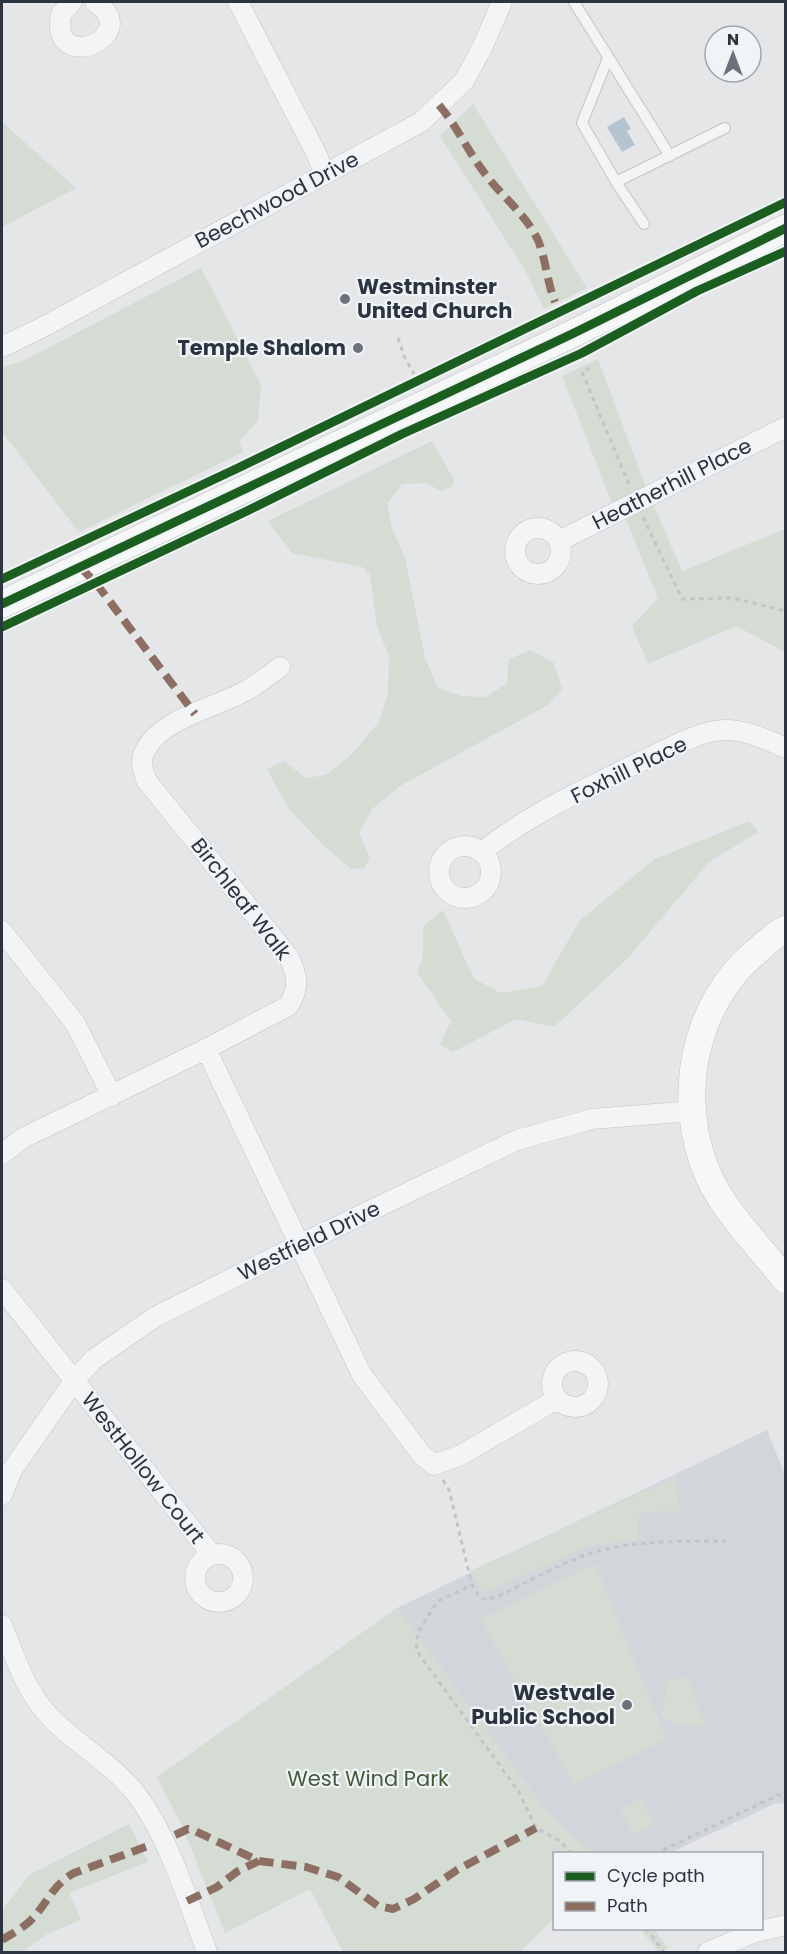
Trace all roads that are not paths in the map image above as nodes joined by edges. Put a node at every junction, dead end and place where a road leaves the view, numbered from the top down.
1 (72, 2) edge
2 (95, 2) edge
3 (237, 2) edge
4 (502, 2) edge
5 (574, 2) edge
6 (608, 58) junction
7 (725, 128) dead end
8 (670, 156) junction
9 (325, 174) junction
10 (616, 182) junction
11 (644, 224) dead end
12 (786, 228) edge
13 (2, 347) edge
14 (786, 427) edge
15 (559, 541) dead end
16 (2, 604) edge
17 (280, 667) dead end
18 (786, 748) edge
19 (482, 852) dead end
20 (786, 929) edge
21 (2, 931) edge
22 (206, 1049) junction
23 (112, 1096) junction
24 (693, 1112) junction
25 (2, 1154) edge
26 (299, 1245) junction
27 (786, 1280) edge
28 (2, 1288) edge
29 (74, 1381) junction
30 (557, 1399) dead end
31 (2, 1495) edge
32 (212, 1555) dead end
33 (2, 1626) edge
34 (786, 1924) edge
35 (763, 1930) edge
36 (763, 1930) edge
37 (207, 1953) edge
38 (708, 1953) edge

1 - 2 street
3 - 9 street
4 - 9 street, Beechwood Drive
5 - 6 lane
6 - 8 lane
6 - 10 lane
7 - 8 lane
8 - 10 lane
9 - 13 street, Beechwood Drive
10 - 11 lane
12 - 16 main road
14 - 15 street, Heatherhill Place
17 - 22 street, Birchleaf Walk
18 - 19 street, Foxhill Place
20 - 24 main road
21 - 23 street
22 - 23 street, Birchleaf Walk
22 - 26 street
23 - 25 street, Birchleaf Walk
24 - 26 street, Westfield Drive
24 - 27 main road
26 - 29 street, Westfield Drive
26 - 30 street
28 - 29 street, WestHollow Court
29 - 31 street, Westfield Drive
29 - 32 street, WestHollow Court
33 - 37 street
34 - 36 street
35 - 38 street

